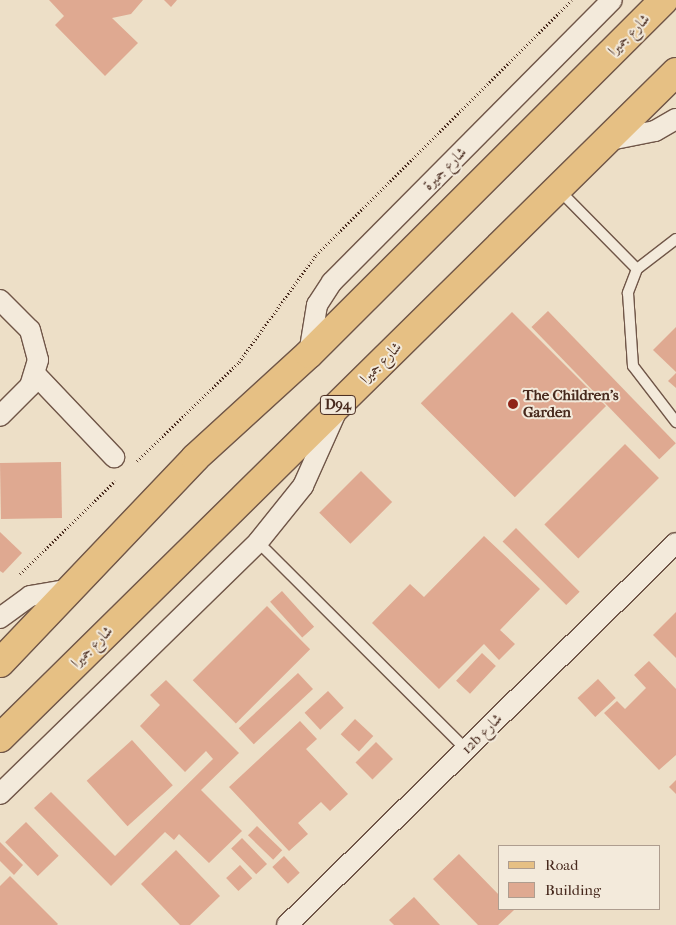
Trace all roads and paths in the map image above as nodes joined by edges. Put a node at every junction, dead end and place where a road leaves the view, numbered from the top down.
1 (572, 0) edge
2 (612, 0) edge
3 (664, 0) edge
4 (676, 72) edge
5 (676, 119) edge
6 (605, 141) junction
7 (557, 188) junction
8 (676, 239) edge
9 (637, 269) junction
10 (0, 300) edge
11 (309, 354) junction
12 (35, 374) junction
13 (339, 404) junction
14 (0, 416) edge
15 (676, 422) edge
16 (114, 457) dead end
17 (134, 464) dead end
18 (120, 477) dead end
19 (258, 542) junction
20 (676, 542) edge
21 (13, 581) dead end
22 (72, 589) junction
23 (0, 618) edge
24 (0, 663) edge
25 (0, 738) edge
26 (466, 750) junction
27 (0, 794) edge
28 (287, 925) edge

1 - 17 path
2 - 11 street, شارع جميرة
3 - 11 main road, شارع جميرا
4 - 6 main road, شارع جميرا / D94
5 - 6 street
6 - 7 main road, شارع جميرا / D94
7 - 9 lane
7 - 13 main road, شارع جميرا / D94
8 - 9 lane
9 - 15 lane
10 - 12 street
11 - 22 main road, شارع جميرا
12 - 14 street
12 - 16 street
13 - 19 street
13 - 25 main road, شارع جميرا / D94
18 - 21 path
19 - 26 lane
19 - 27 street
20 - 26 street, 12b شارع
22 - 23 street
22 - 24 main road, شارع جميرا
26 - 28 street, 12b شارع

